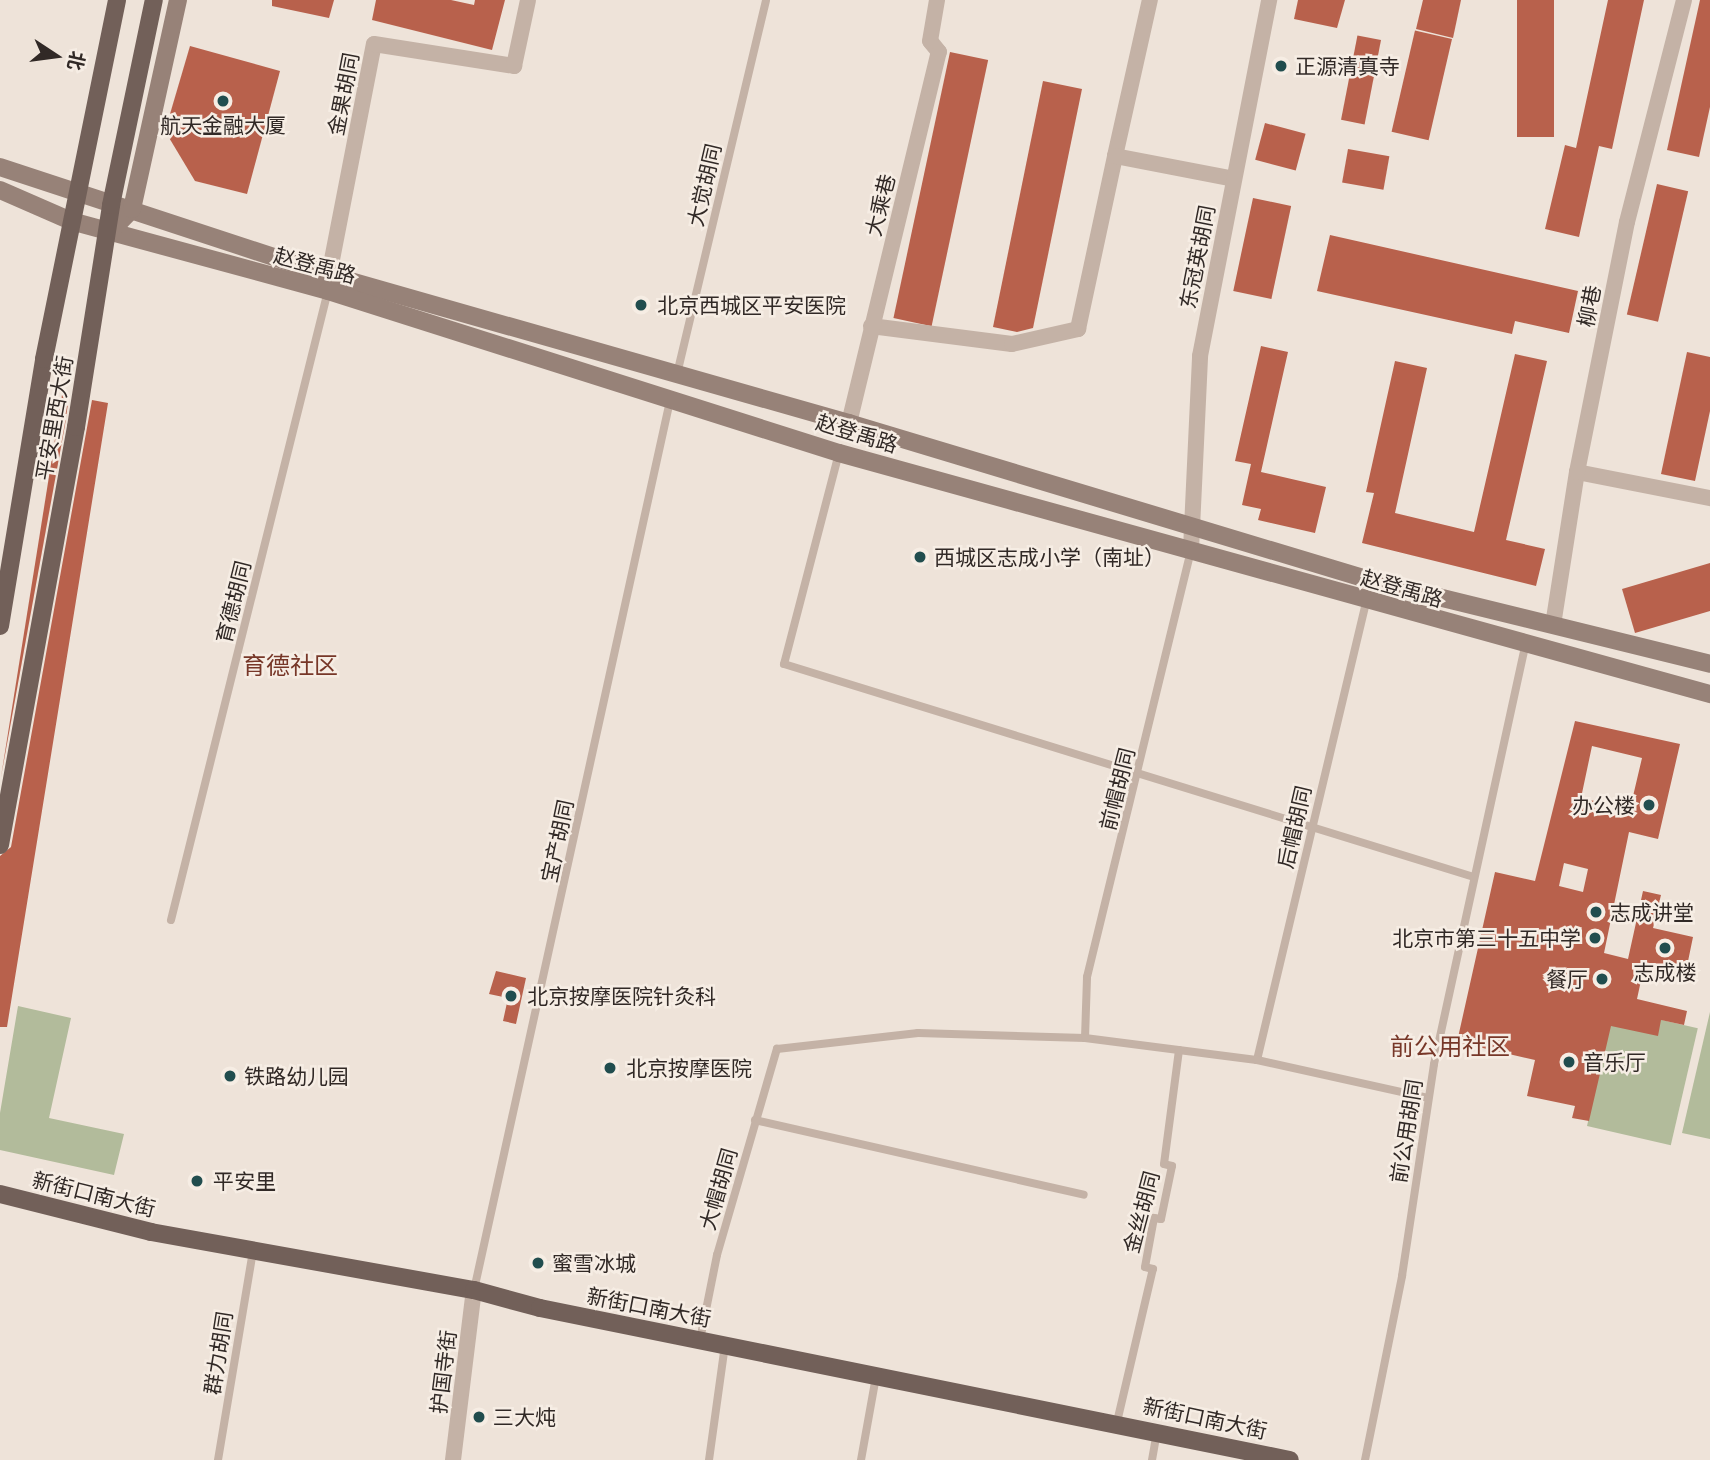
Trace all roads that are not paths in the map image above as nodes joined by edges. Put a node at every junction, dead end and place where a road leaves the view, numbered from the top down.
1 (117, 0) edge
2 (154, 0) edge
3 (178, 0) edge
4 (528, 0) edge
5 (766, 0) edge
6 (937, 0) edge
7 (1150, 0) edge
8 (1269, 0) edge
9 (1684, 0) edge
10 (1115, 156) junction
11 (0, 167) edge
12 (1234, 179) junction
13 (0, 190) edge
14 (76, 195) junction
15 (111, 205) junction
16 (132, 209) junction
17 (71, 221) junction
18 (110, 232) junction
19 (329, 283) junction
20 (871, 326) junction
21 (677, 377) junction
22 (671, 399) junction
23 (849, 423) junction
24 (839, 453) junction
25 (1577, 472) junction
26 (1710, 498) edge
27 (1195, 526) junction
28 (1191, 549) junction
29 (1366, 601) junction
30 (1553, 625) junction
31 (0, 626) edge
32 (1525, 646) junction
33 (1710, 664) edge
34 (1710, 694) edge
35 (1141, 771) junction
36 (1312, 826) junction
37 (0, 845) edge
38 (1474, 877) junction
39 (171, 920) dead end
40 (1086, 1038) junction
41 (1179, 1050) junction
42 (1257, 1060) junction
43 (1428, 1098) junction
44 (755, 1120) junction
45 (0, 1194) edge
46 (1084, 1195) dead end
47 (253, 1251) junction
48 (474, 1290) junction
49 (700, 1340) junction
50 (725, 1345) junction
51 (877, 1374) junction
52 (1116, 1422) junction
53 (1157, 1430) junction
54 (1281, 1459) edge
55 (218, 1460) edge
56 (453, 1460) edge
57 (709, 1460) edge
58 (861, 1460) edge
59 (1152, 1460) edge
60 (1365, 1460) edge

1 - 14 main road, 平安里西大街
2 - 15 main road, 平安里西大街
3 - 16 main road
4 - 19 street, 金果胡同
5 - 21 lane, 大觉胡同
6 - 20 street, 大乘巷
7 - 10 street
8 - 12 street, 东冠英胡同
9 - 25 street, 柳巷
10 - 12 street
10 - 20 street
11 - 14 main road, 赵登禹路
12 - 27 street, 东冠英胡同
13 - 17 main road, 赵登禹路
14 - 15 main road, 赵登禹路
14 - 17 main road, 平安里西大街
15 - 16 main road, 赵登禹路
15 - 18 main road, 平安里西大街
16 - 18 main road
16 - 19 main road, 赵登禹路
17 - 18 main road, 赵登禹路
17 - 31 main road, 平安里西大街
18 - 19 main road, 赵登禹路
18 - 37 main road, 平安里西大街
19 - 21 main road, 赵登禹路
19 - 22 main road, 赵登禹路
19 - 39 lane, 育德胡同
20 - 23 street, 大乘巷
21 - 23 main road, 赵登禹路
22 - 24 main road, 赵登禹路
22 - 48 lane, 宝产胡同
23 - 27 main road, 赵登禹路
24 - 28 main road, 赵登禹路
24 - 35 lane
25 - 26 street
25 - 30 street, 柳巷
27 - 28 street, 东冠英胡同
27 - 30 main road, 赵登禹路
28 - 29 main road, 赵登禹路
28 - 35 lane, 前帽胡同
29 - 32 main road, 赵登禹路
29 - 36 lane, 后帽胡同
30 - 33 main road, 赵登禹路
32 - 34 main road, 赵登禹路
32 - 38 lane, 前公用胡同
35 - 36 lane
35 - 40 lane, 前帽胡同
36 - 38 lane
36 - 42 lane, 后帽胡同
38 - 43 lane, 前公用胡同
40 - 41 lane
40 - 44 lane, 大帽胡同
41 - 42 lane
41 - 52 lane, 金丝胡同
42 - 43 lane
43 - 60 lane, 前公用胡同
44 - 46 lane
44 - 49 lane, 大帽胡同
45 - 47 main road, 新街口南大街
47 - 48 main road, 新街口南大街
47 - 55 lane, 群力胡同
48 - 49 main road, 新街口南大街
48 - 56 street, 护国寺街
49 - 50 main road, 新街口南大街
50 - 51 main road, 新街口南大街
50 - 57 lane
51 - 52 main road, 新街口南大街
51 - 58 lane
52 - 53 main road, 新街口南大街
53 - 54 main road, 新街口南大街
53 - 59 lane

